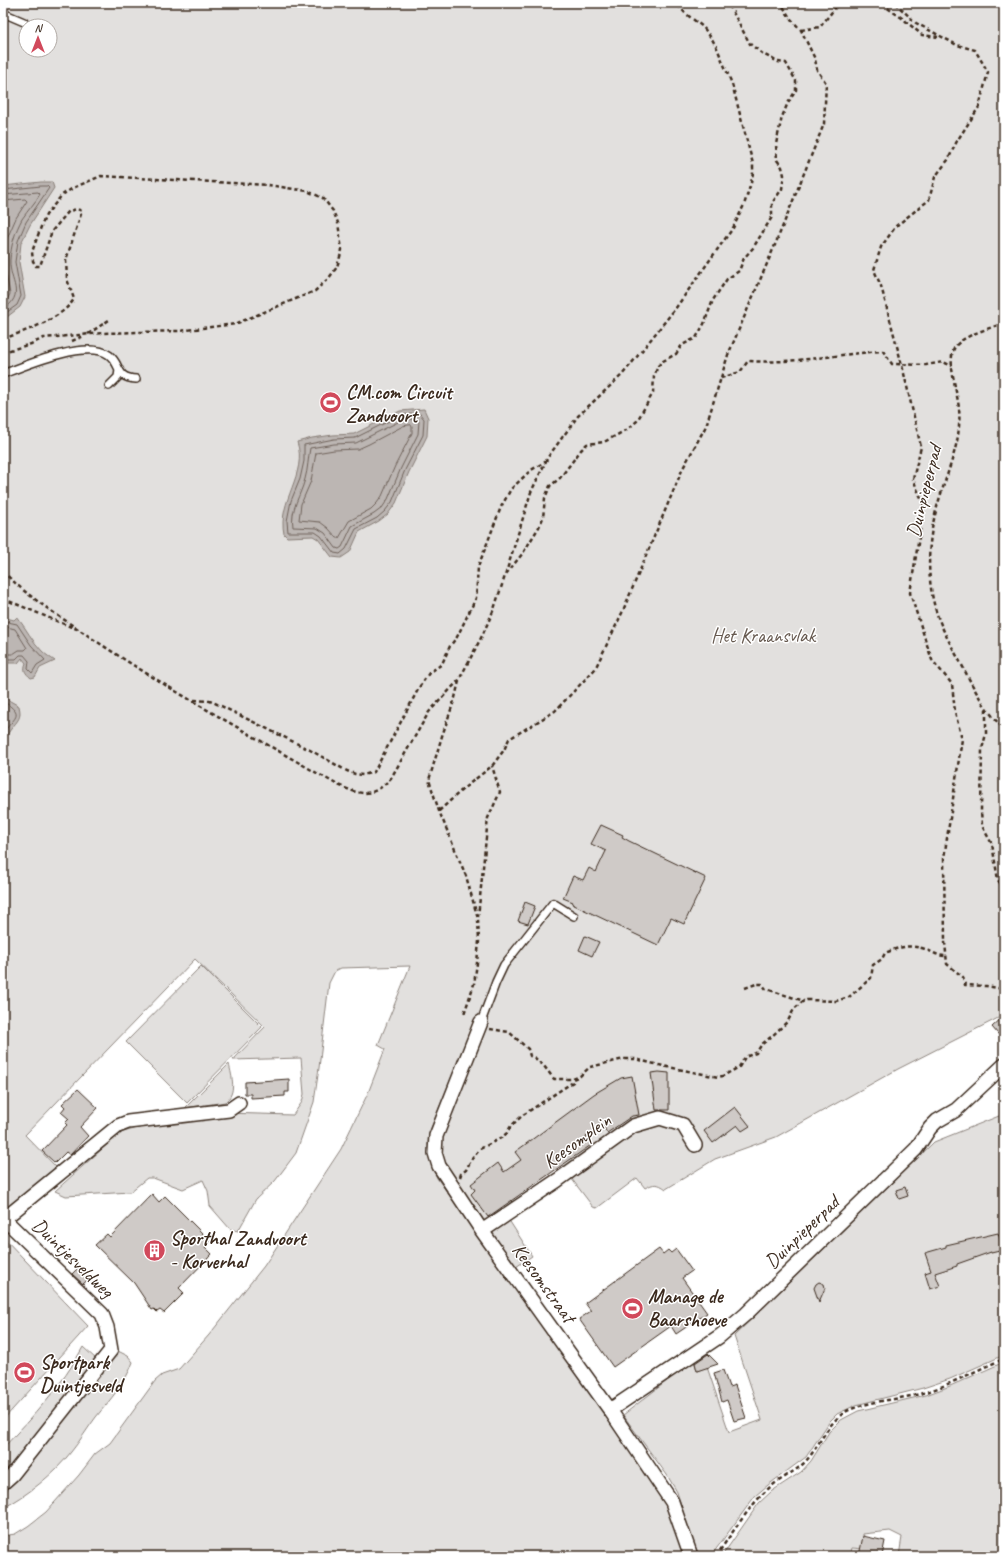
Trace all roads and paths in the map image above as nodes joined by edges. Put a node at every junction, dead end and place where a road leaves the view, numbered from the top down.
1 (676, 3) edge
2 (728, 3) edge
3 (781, 3) edge
4 (839, 3) edge
5 (875, 3) edge
6 (895, 3) edge
7 (3, 13) edge
8 (18, 19) edge
9 (801, 30) junction
10 (940, 36) junction
11 (1004, 323) edge
12 (3, 339) edge
13 (3, 352) edge
14 (902, 365) junction
15 (953, 366) junction
16 (119, 370) junction
17 (3, 374) edge
18 (720, 378) junction
19 (136, 379) dead end
20 (109, 386) dead end
21 (546, 462) junction
22 (3, 571) edge
23 (505, 576) junction
24 (3, 600) edge
25 (81, 631) junction
26 (459, 680) junction
27 (192, 700) junction
28 (986, 708) junction
29 (1004, 729) edge
30 (492, 766) junction
31 (440, 810) junction
32 (1004, 889) edge
33 (574, 916) dead end
34 (478, 920) junction
35 (946, 956) junction
36 (745, 988) dead end
37 (1004, 989) edge
38 (804, 1001) junction
39 (464, 1014) dead end
40 (484, 1025) junction
41 (1004, 1065) edge
42 (575, 1078) junction
43 (239, 1103) dead end
44 (695, 1145) dead end
45 (458, 1181) dead end
46 (4, 1219) edge
47 (482, 1231) junction
48 (1004, 1359) edge
49 (610, 1410) junction
50 (3, 1483) edge
51 (691, 1556) edge
52 (716, 1556) edge

1 - 21 path
2 - 23 path
3 - 9 path
4 - 9 path
5 - 10 path
6 - 10 path
7 - 8 lane
9 - 18 path
10 - 14 path
11 - 15 path, Duinpieperpad
12 - 13 path
14 - 15 path
14 - 18 path
14 - 35 path
15 - 28 path, Duinpieperpad
16 - 17 lane
16 - 19 lane
16 - 20 lane
18 - 30 path
21 - 23 path
21 - 27 path
22 - 25 path
23 - 26 path
24 - 25 path
25 - 27 path
26 - 27 path
26 - 31 path
28 - 29 path, Duinpieperpad
28 - 32 path
30 - 31 path
30 - 34 path
31 - 34 path
33 - 40 lane
34 - 39 path
35 - 37 path
35 - 38 path
36 - 38 path
38 - 42 path
40 - 42 path
40 - 47 street, Keesomstraat
41 - 49 street, Duinpieperpad
42 - 45 path
43 - 46 street
44 - 47 street, Keesomplein
46 - 50 street, Duintjesveldweg
47 - 49 street, Keesomstraat
48 - 52 path
49 - 51 street, Keesomstraat

